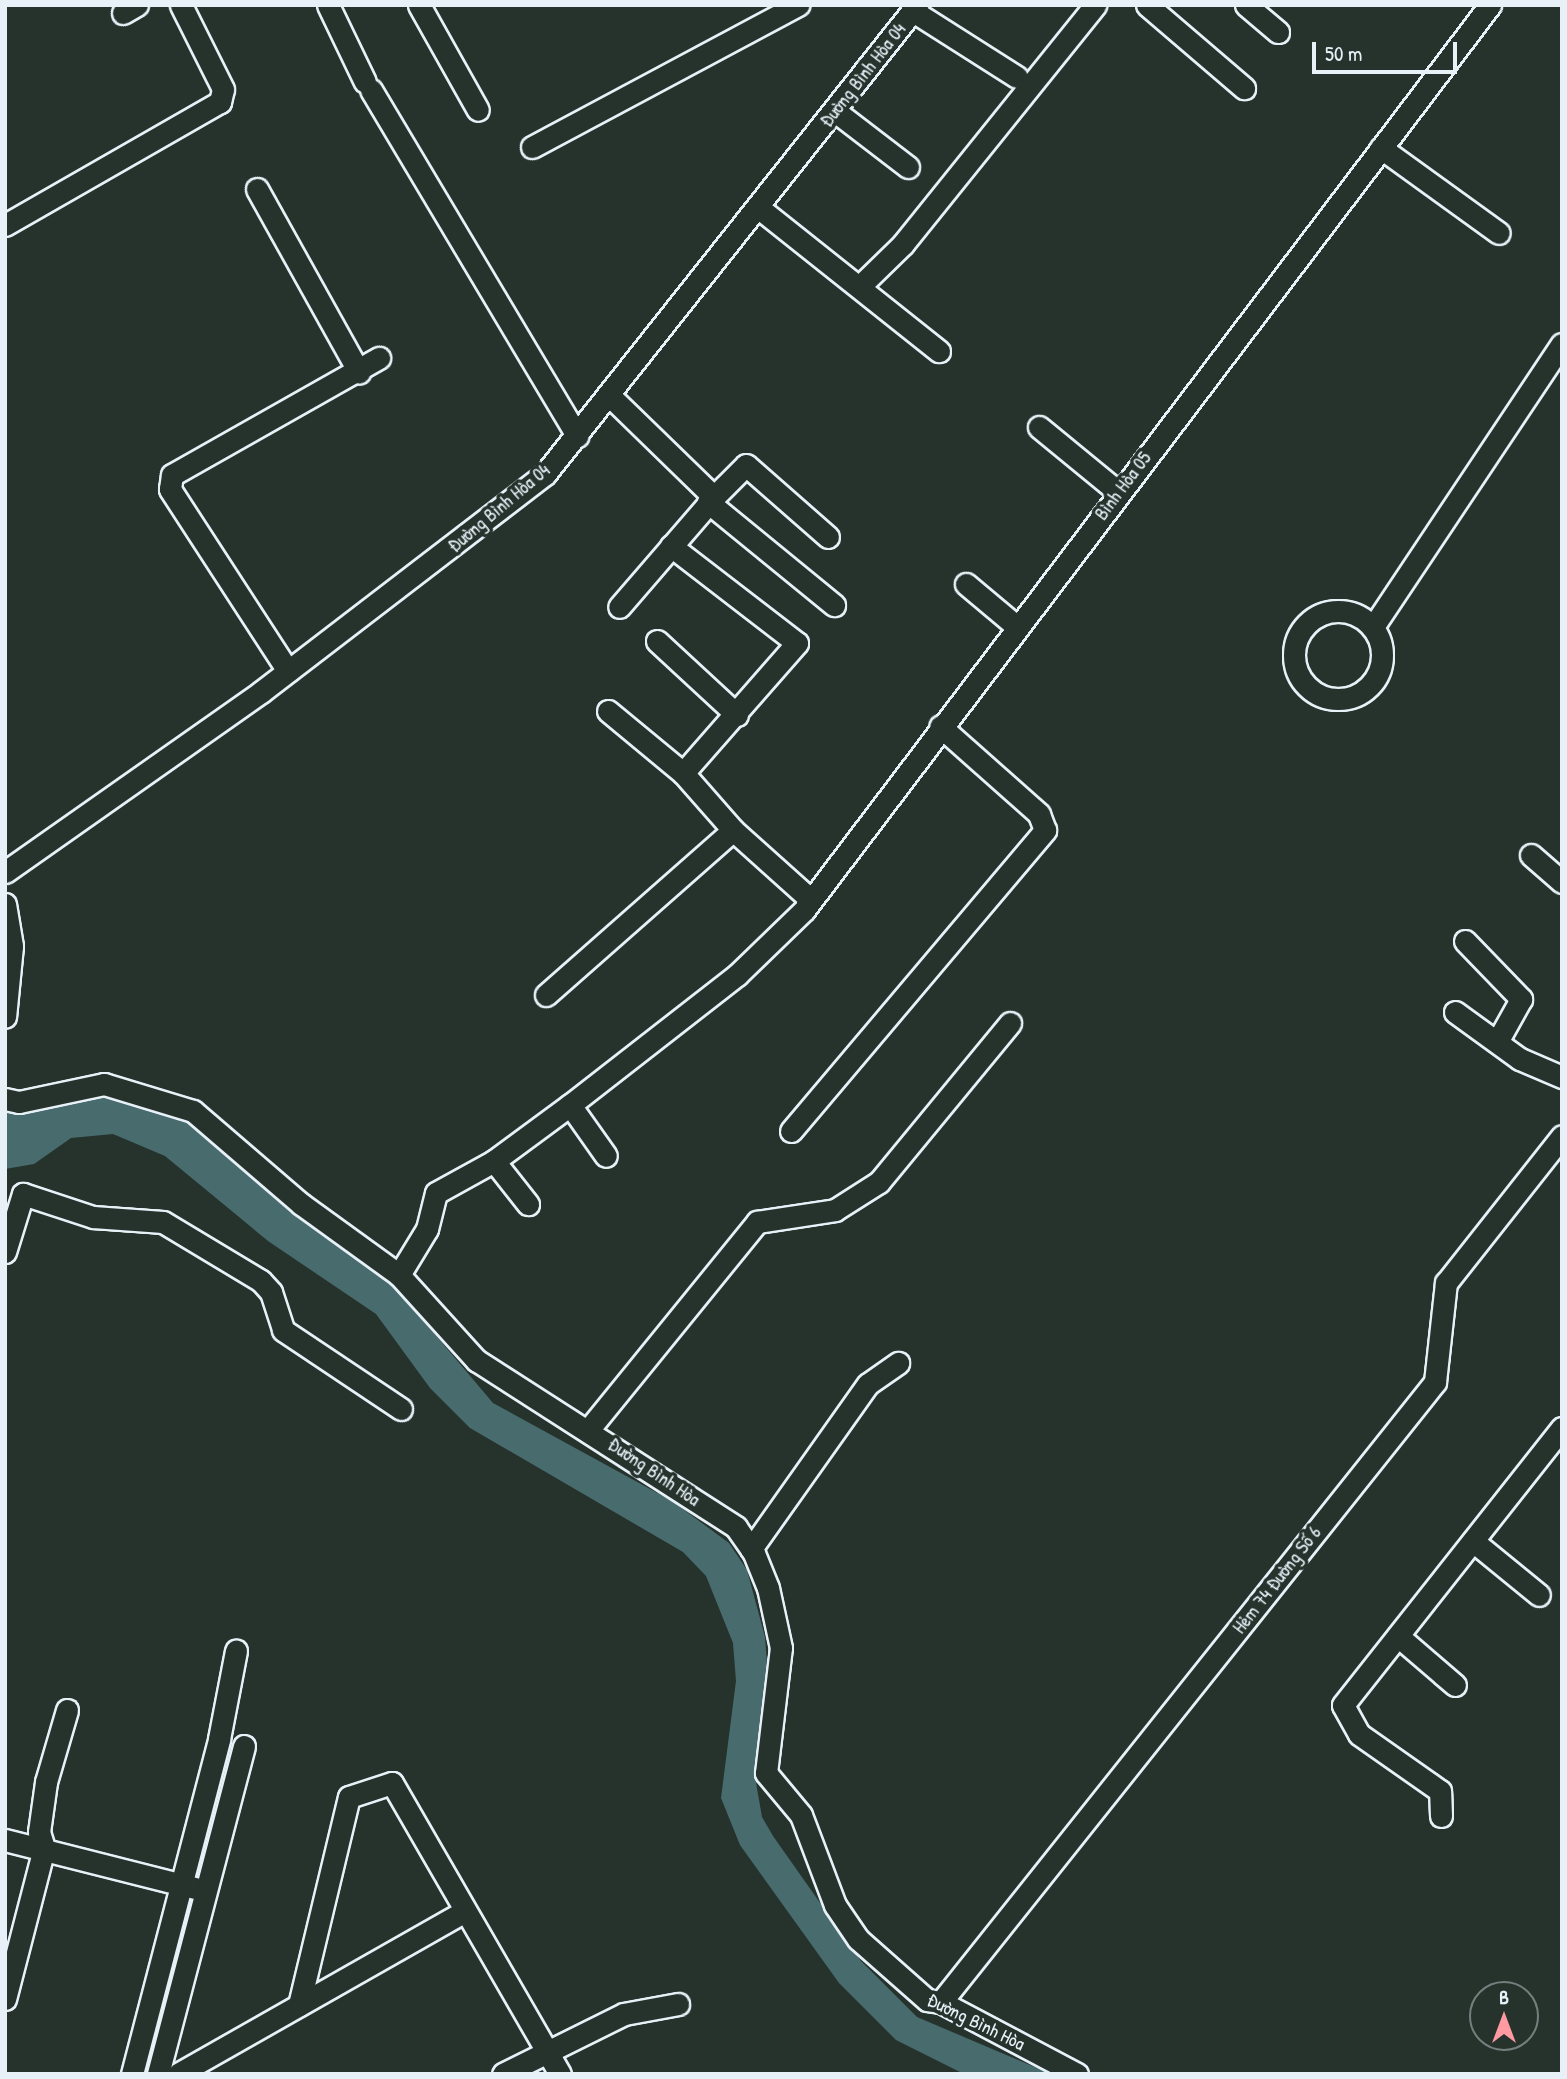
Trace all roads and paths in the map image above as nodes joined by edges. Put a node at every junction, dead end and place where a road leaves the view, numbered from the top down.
1 (181, 5) edge
2 (328, 5) edge
3 (419, 5) edge
4 (797, 5) edge
5 (1096, 5) edge
6 (1147, 5) edge
7 (1246, 5) edge
8 (1490, 5) edge
9 (915, 8) edge
10 (1278, 32) dead end
11 (1017, 78) dead end
12 (1244, 88) dead end
13 (478, 110) dead end
14 (835, 111) junction
15 (532, 147) dead end
16 (1381, 148) junction
17 (908, 167) dead end
18 (257, 189) dead end
19 (759, 208) junction
20 (5, 225) edge
21 (1499, 233) dead end
22 (859, 287) junction
23 (1562, 344) edge
24 (939, 351) dead end
25 (379, 358) dead end
26 (359, 372) junction
27 (611, 397) junction
28 (1039, 427) dead end
29 (577, 436) junction
30 (1118, 492) junction
31 (711, 500) junction
32 (828, 537) dead end
33 (671, 546) junction
34 (966, 583) dead end
35 (834, 605) dead end
36 (620, 607) dead end
37 (1016, 626) junction
38 (1373, 627) junction
39 (657, 640) dead end
40 (288, 671) junction
41 (608, 711) dead end
42 (737, 715) junction
43 (940, 726) junction
44 (683, 773) junction
45 (733, 830) junction
46 (1531, 855) dead end
47 (5, 872) edge
48 (1562, 882) edge
49 (811, 900) junction
50 (5, 904) edge
51 (1465, 941) dead end
52 (546, 995) dead end
53 (1455, 1012) dead end
54 (5, 1017) edge
55 (1010, 1023) dead end
56 (1497, 1042) junction
57 (1562, 1077) edge
58 (5, 1099) edge
59 (570, 1105) junction
60 (791, 1131) dead end
61 (1562, 1136) edge
62 (606, 1156) dead end
63 (494, 1161) junction
64 (14, 1189) edge
65 (528, 1204) dead end
66 (5, 1252) edge
67 (399, 1275) junction
68 (898, 1363) dead end
69 (401, 1409) dead end
70 (589, 1429) junction
71 (1562, 1429) edge
72 (1473, 1541) junction
73 (751, 1549) junction
74 (1539, 1595) dead end
75 (1398, 1636) junction
76 (236, 1651) dead end
77 (1455, 1685) dead end
78 (67, 1710) dead end
79 (244, 1746) dead end
80 (1441, 1816) dead end
81 (5, 1840) edge
82 (44, 1848) junction
83 (181, 1885) junction
84 (207, 1889) junction
85 (465, 1911) junction
86 (5, 1999) edge
87 (941, 2002) junction
88 (678, 2004) dead end
89 (299, 2005) junction
90 (545, 2049) junction
91 (132, 2074) edge
92 (158, 2074) edge
93 (178, 2074) edge
94 (503, 2074) edge
95 (560, 2074) edge
96 (1077, 2074) edge

1 - 20 street
2 - 29 street
3 - 13 street
4 - 15 street
5 - 22 street
6 - 12 street
7 - 10 street
8 - 16 street, Bình Hòa 05
9 - 11 street
9 - 14 street, Đường Bình Hòa 04
14 - 17 street
14 - 19 street, Đường Bình Hòa 04
16 - 21 street
16 - 30 street, Bình Hòa 05
18 - 26 street
19 - 22 street
19 - 27 street, Đường Bình Hòa 04
22 - 24 street
23 - 38 street
25 - 26 street
26 - 40 street
27 - 29 street, Đường Bình Hòa 04
27 - 31 street
28 - 30 street
29 - 40 street, Đường Bình Hòa 04
30 - 37 street, Bình Hòa 05
31 - 32 street
31 - 33 street
31 - 35 street
33 - 36 street
33 - 42 street
34 - 37 street
37 - 43 street, Bình Hòa 05
38 - 38 street
39 - 42 street
40 - 47 street, Đường Bình Hòa 04
41 - 44 street
42 - 44 street
43 - 49 street, Bình Hòa 05
43 - 60 street
44 - 45 street
45 - 49 street
45 - 52 street
46 - 48 street
49 - 59 street, Bình Hòa 05
50 - 54 street
51 - 56 street
53 - 56 street
55 - 70 street
56 - 57 street
58 - 67 street, Đường Bình Hòa
59 - 62 street
59 - 63 street
61 - 87 street, Hẻm 74 Đường Số 6
63 - 65 street
63 - 67 street
64 - 66 street
64 - 69 street
67 - 70 street, Đường Bình Hòa
68 - 73 street
70 - 73 street, Đường Bình Hòa
71 - 72 street
72 - 74 street
72 - 75 street
73 - 87 street, Đường Bình Hòa
75 - 77 street
75 - 80 street
76 - 83 street
78 - 82 street
79 - 84 street
81 - 82 street
82 - 83 street
82 - 86 street
83 - 84 street
83 - 91 street
84 - 92 street
85 - 89 street
85 - 89 street
85 - 90 street
87 - 96 street, Đường Bình Hòa
88 - 90 street
89 - 93 street
90 - 94 street
90 - 95 street

